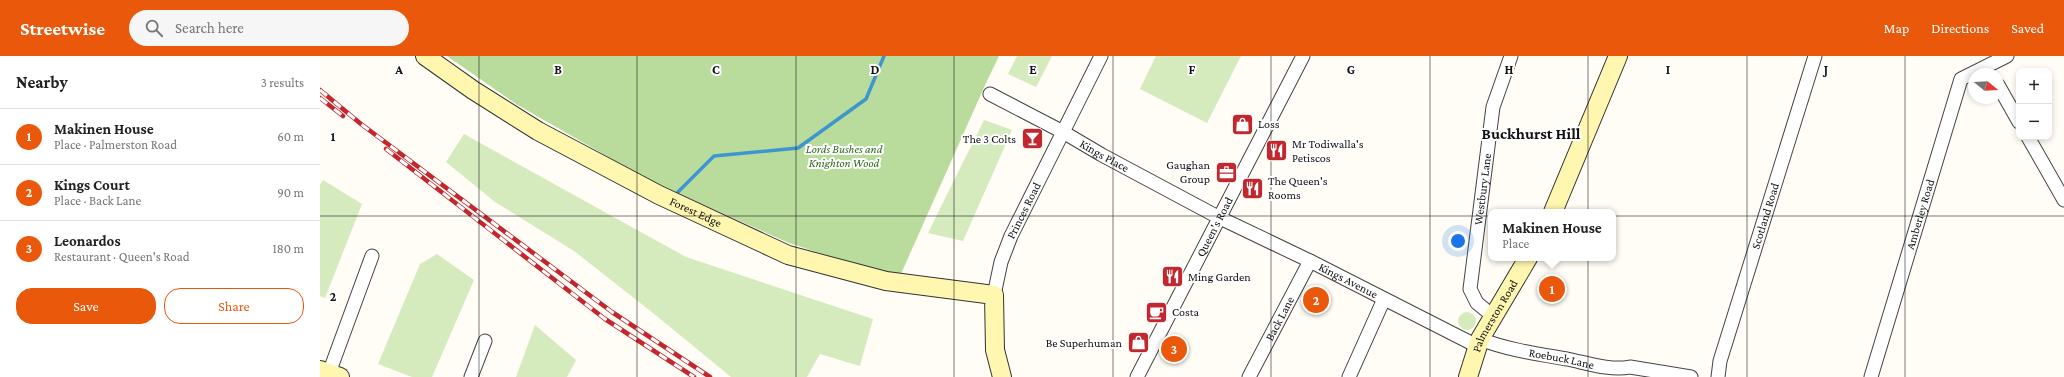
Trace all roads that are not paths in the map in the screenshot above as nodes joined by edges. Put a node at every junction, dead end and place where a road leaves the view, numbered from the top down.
1 (425, 56) edge
2 (1101, 56) edge
3 (1304, 56) edge
4 (1511, 56) edge
5 (1618, 56) edge
6 (1815, 56) edge
7 (2007, 56) edge
8 (1988, 65) edge
9 (990, 94) dead end
10 (2004, 96) edge
11 (2016, 117) edge
12 (1063, 132) junction
13 (2030, 140) edge
14 (2064, 200) edge
15 (1554, 209) edge
16 (1218, 217) junction
17 (372, 256) dead end
18 (1310, 261) junction
19 (1526, 261) edge
20 (994, 295) junction
21 (1384, 299) junction
22 (1493, 316) junction
23 (485, 342) dead end
24 (1479, 342) junction
25 (330, 373) edge
26 (1621, 373) edge
27 (471, 377) edge
28 (1002, 377) edge
29 (1137, 377) edge
30 (1249, 377) edge
31 (1349, 377) edge
32 (1468, 377) edge
33 (1691, 377) edge
34 (1718, 377) edge
35 (1871, 377) edge

1 - 20 street, Forest Edge
2 - 12 street, Princes Road
3 - 16 street, Queen's Road
4 - 22 street, Westbury Lane
5 - 15 street
6 - 34 street, Scotland Road
7 - 8 street, Amberley Road
8 - 35 street, Amberley Road
9 - 12 street, Kings Place
10 - 11 street
12 - 16 street, Kings Place
12 - 20 street, Princes Road
13 - 14 street
16 - 18 street, Kings Avenue
16 - 29 street, Queen's Road
17 - 25 street
18 - 21 street, Kings Avenue
18 - 30 street, Back Lane
19 - 22 street, Palmerston Road
20 - 28 street, Princes Road
21 - 24 street, Kings Avenue
21 - 31 street
22 - 24 street, Palmerston Road
23 - 27 street
24 - 26 street, Roebuck Lane
24 - 32 street, Palmerston Road
26 - 33 street, Roebuck Lane

